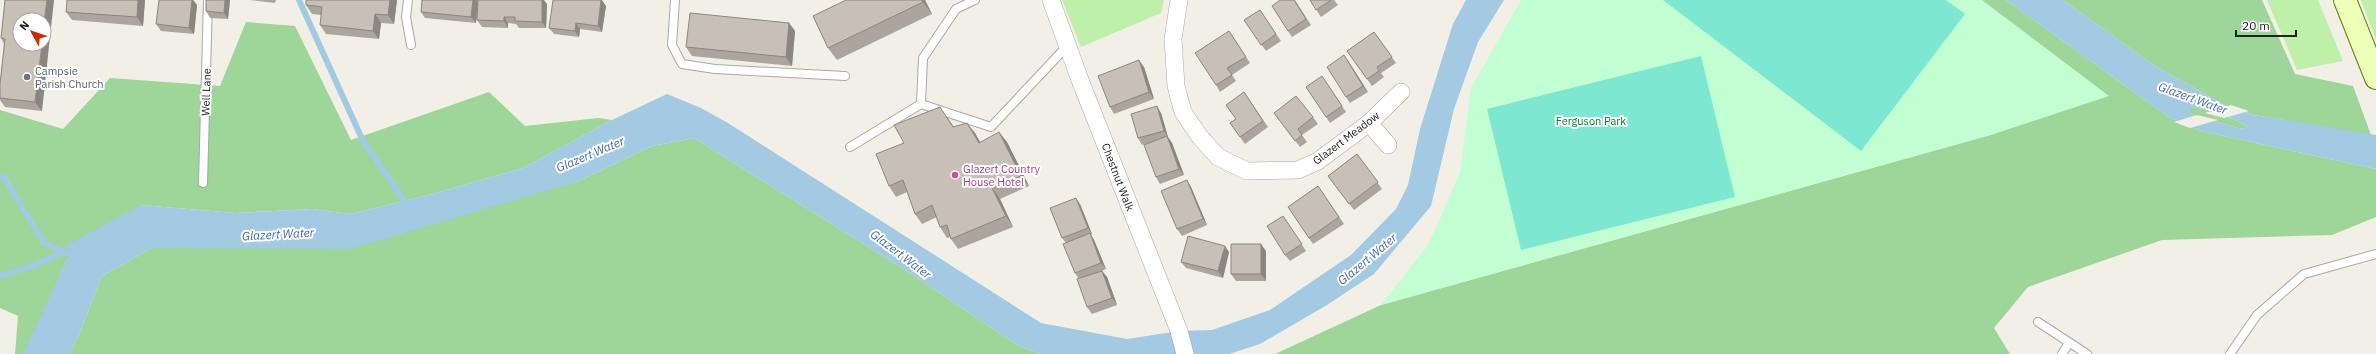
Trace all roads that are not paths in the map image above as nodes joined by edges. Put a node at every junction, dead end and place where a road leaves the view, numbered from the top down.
1 (208, 0) edge
2 (408, 0) edge
3 (675, 0) edge
4 (975, 0) edge
5 (1051, 0) edge
6 (1179, 0) edge
7 (2345, 0) edge
8 (411, 45) dead end
9 (1069, 45) junction
10 (845, 76) dead end
11 (2376, 78) edge
12 (1401, 92) dead end
13 (921, 104) junction
14 (1370, 122) junction
15 (1388, 145) dead end
16 (850, 146) dead end
17 (203, 183) dead end
18 (2376, 254) edge
19 (2038, 322) dead end
20 (2069, 343) junction
21 (1185, 354) edge
22 (2062, 354) edge
23 (2087, 354) edge
24 (2230, 354) edge

1 - 17 lane, Well Lane
2 - 8 lane
3 - 10 lane
4 - 13 lane
5 - 9 street, Chestnut Walk
6 - 14 street, Glazert Meadow
7 - 11 main road
9 - 13 lane
9 - 21 street, Chestnut Walk
12 - 14 street, Glazert Meadow
13 - 16 lane
14 - 15 street
18 - 24 lane
19 - 20 lane
20 - 22 lane
20 - 23 lane

